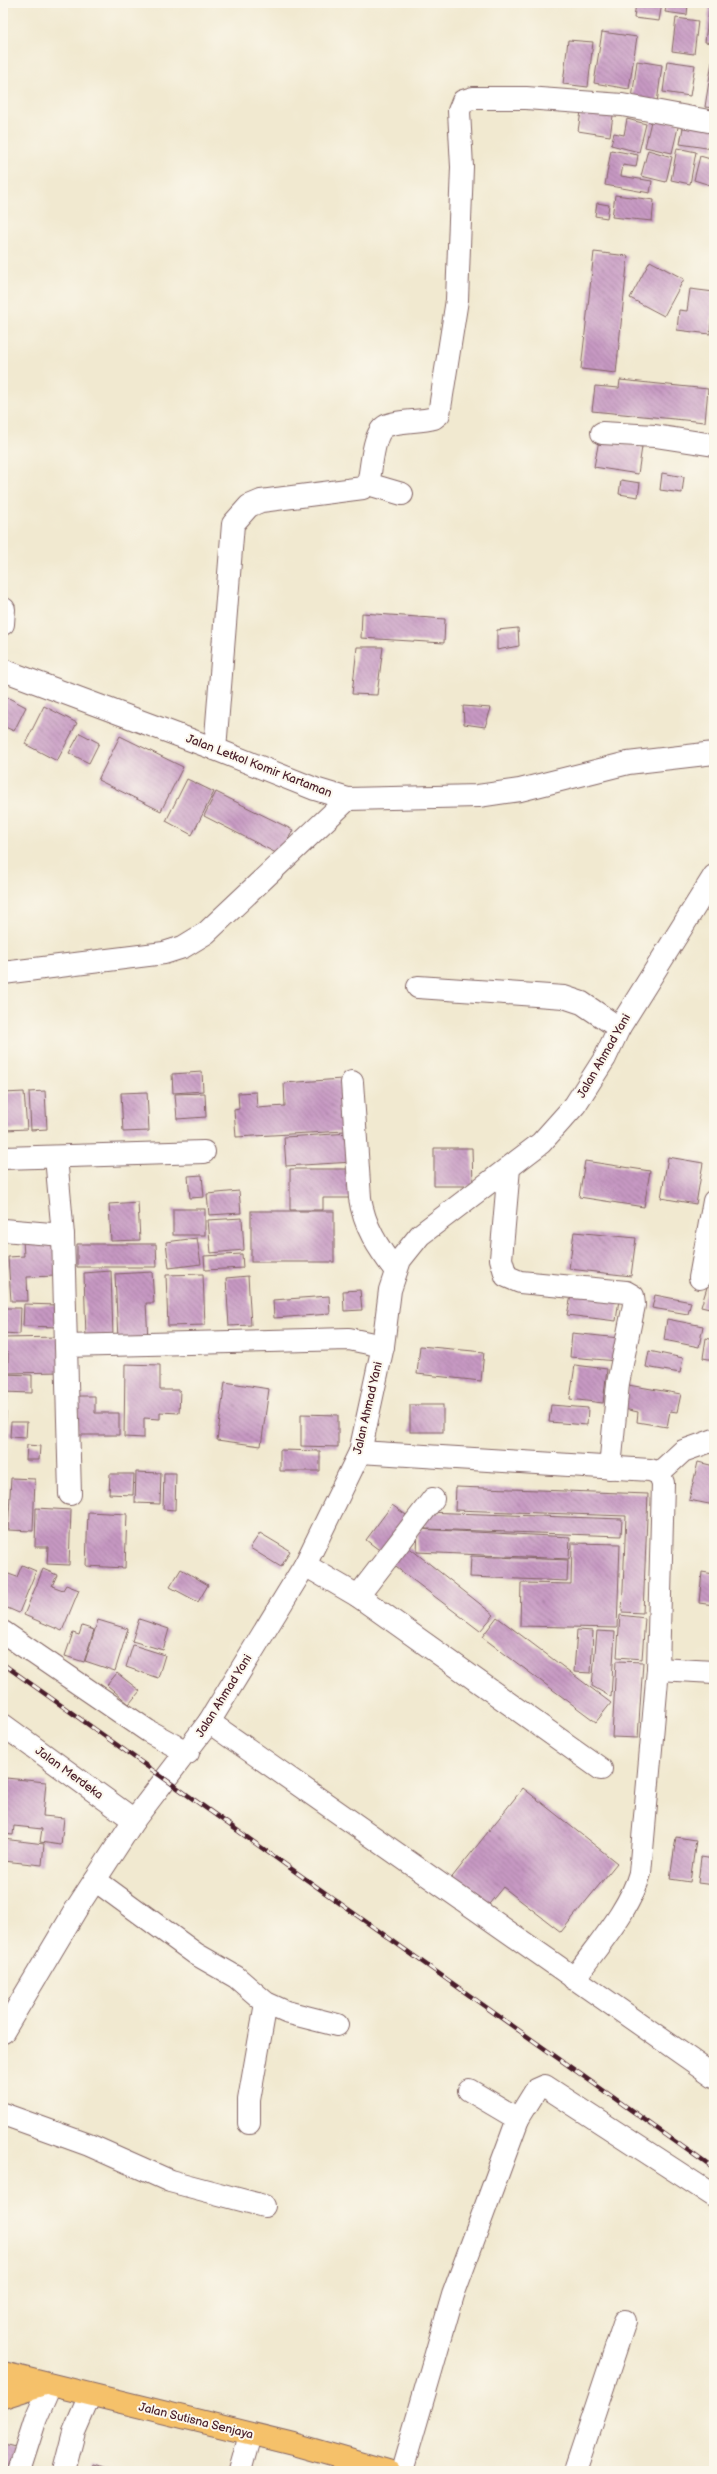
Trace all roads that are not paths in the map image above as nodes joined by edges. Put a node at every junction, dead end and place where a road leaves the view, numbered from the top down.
1 (714, 122) edge
2 (602, 433) dead end
3 (714, 445) edge
4 (368, 484) junction
5 (402, 494) dead end
6 (3, 670) edge
7 (215, 749) junction
8 (714, 753) edge
9 (348, 799) junction
10 (714, 876) edge
11 (3, 973) edge
12 (418, 987) dead end
13 (619, 1028) junction
14 (352, 1082) dead end
15 (204, 1152) dead end
16 (56, 1157) junction
17 (3, 1158) edge
18 (508, 1168) junction
19 (714, 1201) edge
20 (3, 1230) edge
21 (63, 1235) junction
22 (396, 1271) junction
23 (700, 1278) dead end
24 (66, 1346) junction
25 (382, 1346) junction
26 (714, 1440) edge
27 (360, 1452) junction
28 (610, 1468) junction
29 (659, 1473) junction
30 (70, 1494) dead end
31 (433, 1499) dead end
32 (304, 1565) junction
33 (358, 1596) junction
34 (3, 1632) edge
35 (658, 1669) junction
36 (714, 1672) edge
37 (209, 1722) junction
38 (3, 1725) edge
39 (188, 1752) junction
40 (602, 1769) dead end
41 (143, 1810) junction
42 (95, 1880) junction
43 (574, 1979) junction
44 (266, 2003) junction
45 (337, 2026) dead end
46 (3, 2032) edge
47 (714, 2076) edge
48 (469, 2090) dead end
49 (3, 2114) edge
50 (518, 2119) junction
51 (249, 2123) dead end
52 (714, 2196) edge
53 (264, 2206) dead end
54 (625, 2321) dead end
55 (3, 2373) edge
56 (47, 2385) junction
57 (90, 2395) junction
58 (3, 2397) edge
59 (250, 2435) junction
60 (19, 2471) edge
61 (64, 2471) edge
62 (240, 2471) edge
63 (388, 2471) edge
64 (402, 2471) edge
65 (575, 2471) edge

1 - 4 street
2 - 3 street
4 - 5 street
4 - 7 street
6 - 7 street, Jalan Letkol Komir Kartaman
7 - 9 street, Jalan Letkol Komir Kartaman
8 - 9 street, Jalan Letkol Komir Kartaman
9 - 11 street
10 - 13 street, Jalan Ahmad Yani
12 - 13 street
13 - 18 street, Jalan Ahmad Yani
14 - 22 street
15 - 16 street
16 - 17 street
16 - 21 street
18 - 22 street, Jalan Ahmad Yani
18 - 28 street
19 - 23 street
20 - 21 street
21 - 24 street
22 - 25 street, Jalan Ahmad Yani
24 - 25 street
24 - 30 street
25 - 27 street, Jalan Ahmad Yani
26 - 29 street
27 - 28 street
27 - 32 street, Jalan Ahmad Yani
28 - 29 street
29 - 35 street
31 - 33 street
32 - 33 street
32 - 37 street, Jalan Ahmad Yani
33 - 40 street
34 - 39 street
35 - 36 street
35 - 43 street
37 - 39 street, Jalan Ahmad Yani
37 - 43 street
38 - 41 street, Jalan Merdeka
39 - 41 street, Jalan Ahmad Yani
41 - 42 street, Jalan Ahmad Yani
42 - 44 street
42 - 46 street, Jalan Ahmad Yani
43 - 47 street
44 - 45 street
44 - 51 street
48 - 50 street
49 - 53 street
50 - 52 street
50 - 64 street
54 - 65 street
55 - 56 main road, Jalan Sutisna Senjaya
56 - 57 main road, Jalan Sutisna Senjaya
56 - 58 main road
56 - 60 street
57 - 59 main road, Jalan Sutisna Senjaya
57 - 61 street
59 - 62 street
59 - 63 main road, Jalan Sutisna Senjaya

